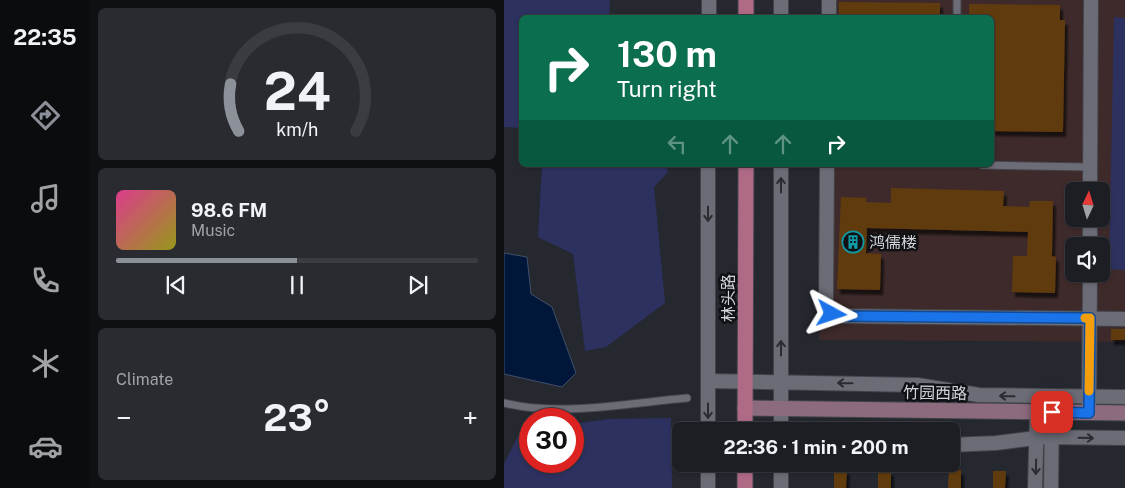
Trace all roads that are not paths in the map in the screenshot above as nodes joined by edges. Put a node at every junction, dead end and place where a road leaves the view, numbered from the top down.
1 (709, 0) edge
2 (746, 0) edge
3 (781, 0) edge
4 (829, 0) edge
5 (957, 0) edge
6 (1091, 0) edge
7 (709, 15) edge
8 (746, 15) edge
9 (781, 15) edge
10 (829, 15) edge
11 (957, 15) edge
12 (994, 165) edge
13 (708, 167) edge
14 (746, 167) edge
15 (781, 167) edge
16 (827, 167) edge
17 (1090, 167) junction
18 (1090, 182) edge
19 (1090, 282) edge
20 (1090, 318) junction
21 (1125, 319) edge
22 (708, 381) junction
23 (745, 382) junction
24 (781, 382) junction
25 (1125, 397) edge
26 (687, 398) dead end
27 (504, 403) edge
28 (745, 408) junction
29 (781, 408) junction
30 (1037, 412) junction
31 (1052, 412) junction
32 (1089, 413) junction
33 (1125, 413) edge
34 (708, 422) edge
35 (745, 422) edge
36 (781, 422) edge
37 (1052, 437) junction
38 (1036, 438) junction
39 (1125, 438) edge
40 (960, 445) edge
41 (708, 472) edge
42 (745, 472) edge
43 (781, 472) edge
44 (708, 488) edge
45 (745, 488) edge
46 (780, 488) edge
47 (1035, 488) edge
48 (1051, 488) edge

1 - 7 street
2 - 8 main road
3 - 9 street
4 - 10 street
5 - 11 lane
6 - 17 street
12 - 17 lane
13 -> 22 street
14 - 23 main road, 林头路
24 -> 15 street
16 - 20 street
17 - 18 street
19 - 20 street
20 - 21 street
20 - 32 street
22 - 23 street
22 -> 34 street
23 - 24 street
23 - 28 main road, 林头路
25 -> 24 street
24 - 29 street
26 - 27 lane
28 - 29 main road, 竹园西路
28 - 35 main road, 林头路
29 - 30 main road, 竹园西路
29 - 36 street
30 - 31 main road, 竹园西路
30 - 38 street
31 - 32 main road, 竹园西路
31 - 37 street
32 - 33 main road, 竹园西路
37 - 38 street
37 -> 39 street
37 - 48 street
38 - 40 street
38 -> 47 street
41 - 44 street
42 - 45 main road
43 - 46 street

